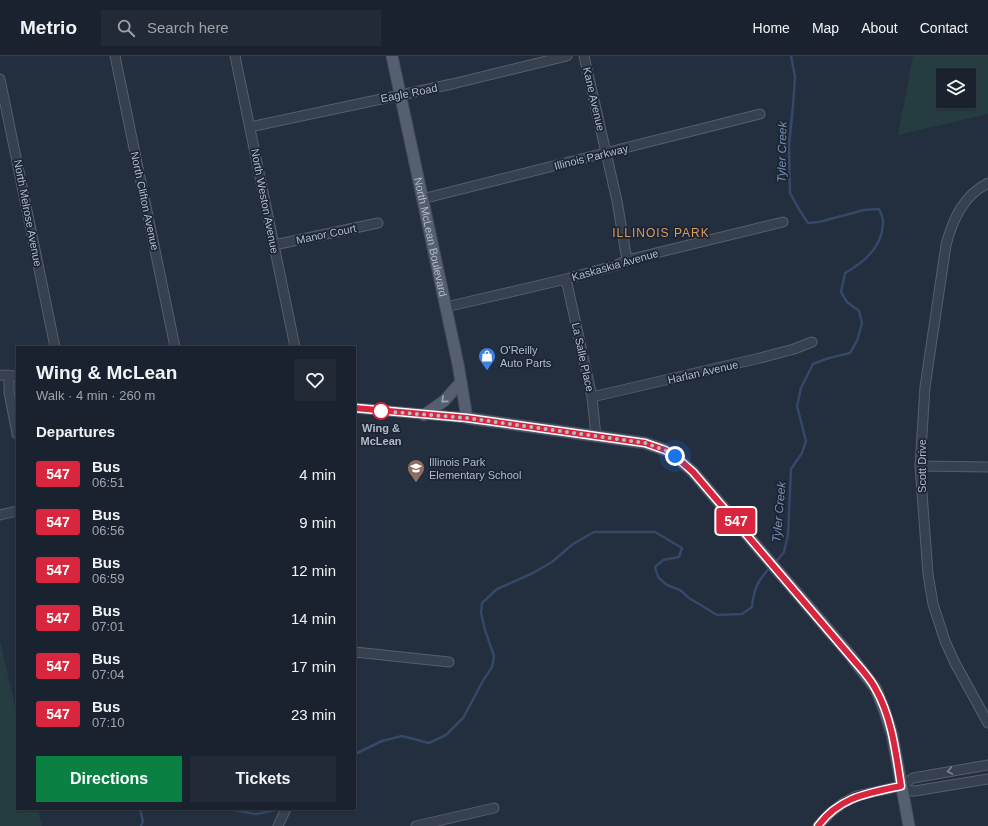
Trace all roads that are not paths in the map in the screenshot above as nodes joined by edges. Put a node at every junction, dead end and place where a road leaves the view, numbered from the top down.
1 (115, 56) edge
2 (235, 56) edge
3 (392, 56) edge
4 (567, 56) edge
5 (584, 56) edge
6 (0, 79) edge
7 (400, 94) junction
8 (760, 114) dead end
9 (250, 127) junction
10 (606, 153) junction
11 (988, 183) edge
12 (422, 198) junction
13 (783, 222) dead end
14 (378, 223) dead end
15 (274, 245) junction
16 (627, 260) junction
17 (566, 279) junction
18 (446, 307) junction
19 (812, 342) dead end
20 (55, 346) edge
21 (175, 346) edge
22 (295, 346) edge
23 (9, 375) edge
24 (461, 382) junction
25 (592, 397) junction
26 (356, 408) edge
27 (424, 415) junction
28 (467, 418) junction
29 (16, 429) edge
30 (596, 436) junction
31 (920, 466) junction
32 (988, 467) edge
33 (16, 511) edge
34 (0, 515) edge
35 (356, 652) edge
36 (449, 662) dead end
37 (988, 723) edge
38 (988, 765) edge
39 (988, 779) edge
40 (901, 786) junction
41 (494, 808) dead end
42 (286, 810) edge
43 (279, 824) edge
44 (416, 826) edge
45 (818, 826) edge
46 (909, 826) edge

1 - 21 street, North Clifton Avenue
2 - 9 street, North Weston Avenue
3 - 7 main road, North McLean Boulevard
4 - 7 street, Eagle Road
5 - 10 street, Kane Avenue
6 - 20 street, North Melrose Avenue
7 - 9 street, Eagle Road
7 - 12 main road, North McLean Boulevard
8 - 10 street, Illinois Parkway
9 - 15 street, North Weston Avenue
10 - 12 street, Illinois Parkway
10 - 16 street, Kane Avenue
11 - 31 street, Scott Drive
12 - 18 main road, North McLean Boulevard
13 - 16 street, Kaskaskia Avenue
14 - 15 street, Manor Court
15 - 22 street, North Weston Avenue
16 - 17 street, Kaskaskia Avenue
17 - 18 street, Kaskaskia Avenue
17 - 25 street, La Salle Place
18 - 24 main road, North McLean Boulevard
19 - 25 street, Harlan Avenue
23 - 29 street
24 -> 27 main road
24 - 28 main road, North McLean Boulevard
25 - 30 street, La Salle Place
26 - 27 street
27 - 28 street
28 - 30 main road
30 - 40 main road
31 - 32 street
31 - 37 street, Scott Drive
33 - 34 street
35 - 36 street
38 -> 40 street
39 - 40 street
40 - 45 street
40 - 46 main road
41 - 44 street
42 - 43 street

